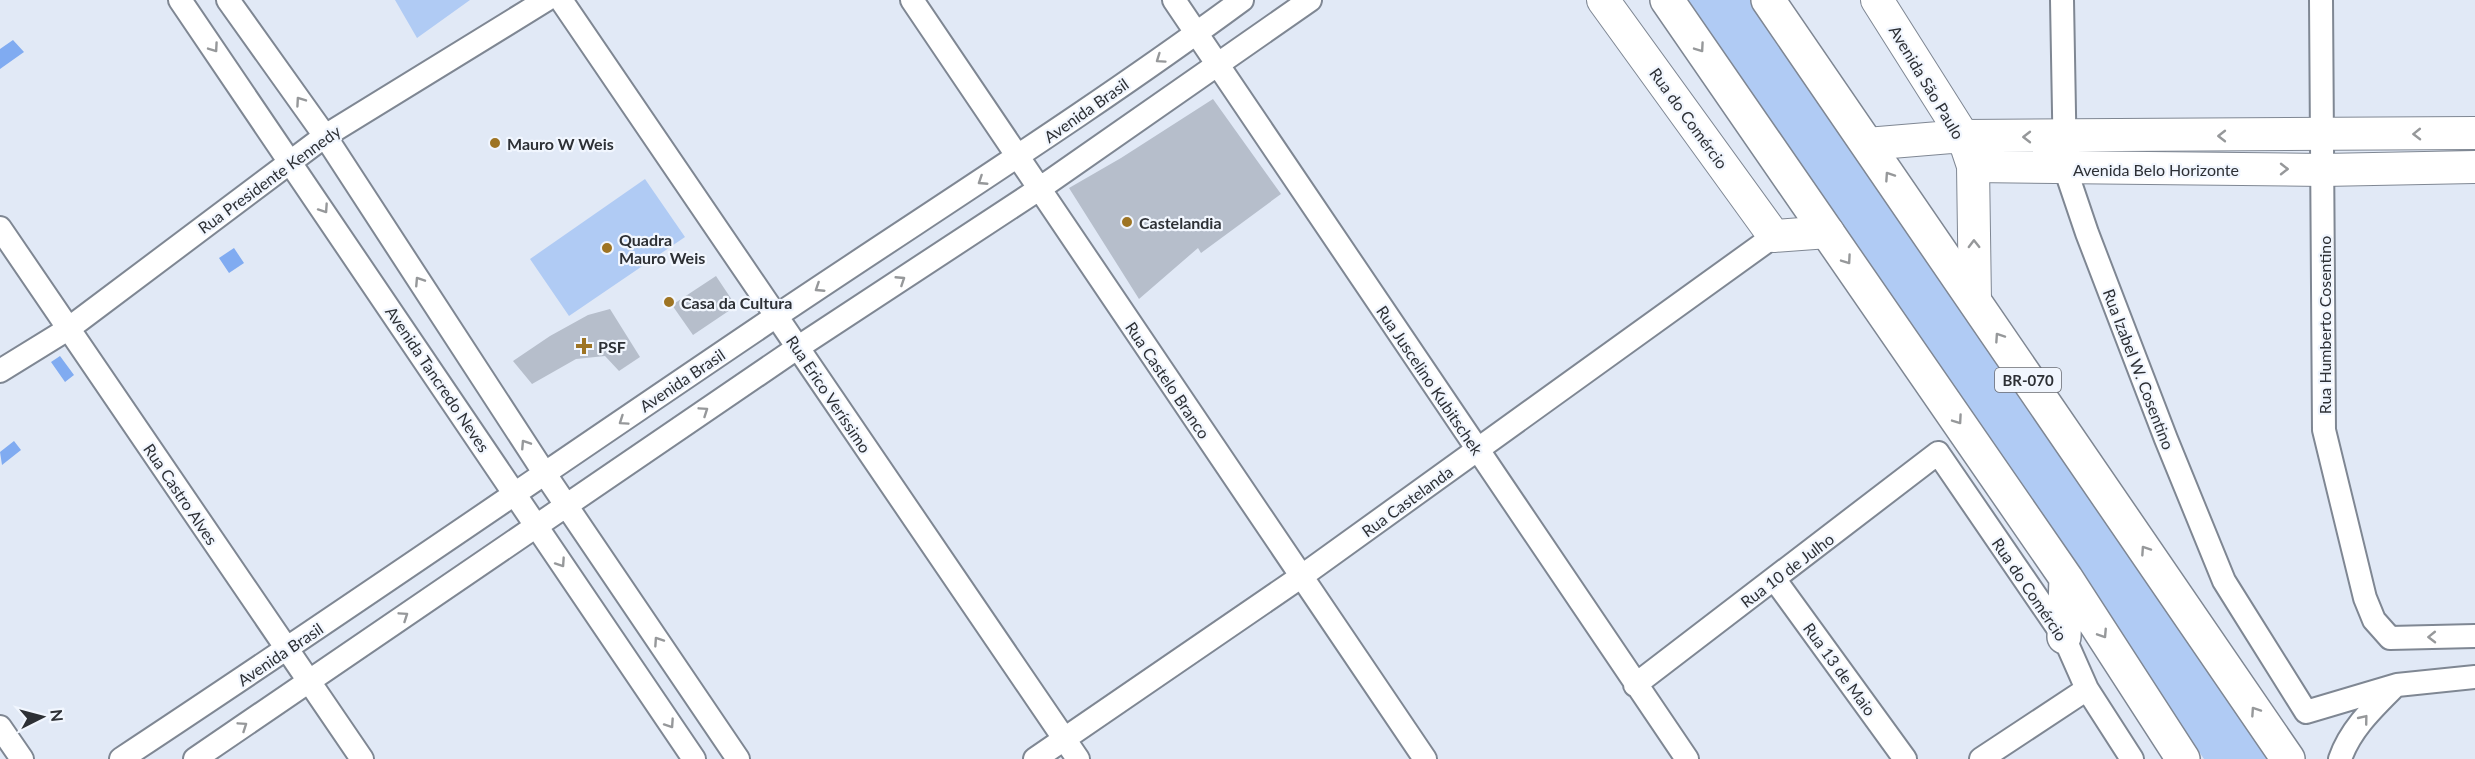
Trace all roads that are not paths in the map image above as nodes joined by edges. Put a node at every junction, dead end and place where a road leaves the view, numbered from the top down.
1 (180, 0) edge
2 (228, 0) edge
3 (546, 0) edge
4 (561, 0) edge
5 (912, 0) edge
6 (1174, 0) edge
7 (1242, 0) edge
8 (1310, 0) edge
9 (1603, 0) edge
10 (1667, 0) edge
11 (1768, 0) edge
12 (1877, 0) edge
13 (2062, 0) edge
14 (2321, 0) edge
15 (1197, 33) junction
16 (1218, 65) junction
17 (2475, 133) edge
18 (2322, 135) junction
19 (325, 136) junction
20 (1963, 136) junction
21 (2064, 137) junction
22 (1867, 144) junction
23 (1018, 158) junction
24 (291, 161) junction
25 (1973, 166) junction
26 (2475, 167) edge
27 (2065, 168) junction
28 (2323, 170) junction
29 (1039, 189) junction
30 (0, 228) edge
31 (1828, 232) junction
32 (1774, 236) junction
33 (1975, 302) junction
34 (776, 316) junction
35 (69, 328) junction
36 (797, 348) junction
37 (0, 371) edge
38 (1477, 451) junction
39 (1938, 453) joint
40 (545, 474) junction
41 (515, 495) junction
42 (566, 506) junction
43 (536, 526) junction
44 (1302, 576) junction
45 (2066, 578) junction
46 (1775, 580) junction
47 (2475, 636) edge
48 (2064, 637) junction
49 (287, 650) junction
50 (2475, 677) edge
51 (309, 681) junction
52 (1635, 684) junction
53 (2397, 685) junction
54 (2087, 689) junction
55 (0, 727) edge
56 (1064, 739) junction
57 (22, 759) edge
58 (121, 759) edge
59 (195, 759) edge
60 (362, 759) edge
61 (694, 759) edge
62 (738, 759) edge
63 (1035, 759) edge
64 (1078, 759) edge
65 (1425, 759) edge
66 (1687, 759) edge
67 (1905, 759) edge
68 (1981, 759) edge
69 (2133, 759) edge
70 (2183, 759) edge
71 (2288, 759) edge
72 (2340, 759) edge

1 -> 24 street, Avenida Tancredo Neves
19 -> 2 street
3 - 19 street, Rua Presidente Kennedy
4 - 34 street, Rua Erico Veríssimo
5 - 23 street, Rua Castelo Branco
6 - 15 street, Rua Juscelino Kubitschek
7 - 15 street, Avenida Brasil
8 - 16 street
9 - 32 street, Rua do Comércio
10 -> 31 highway
11 - 22 highway, BR-070
12 - 20 street, Avenida São Paulo
13 - 21 street, Rua Izabel W. Cosentino
14 - 18 street, Rua Humberto Cosentino
15 - 16 street, Rua Juscelino Kubitschek
15 -> 23 street, Avenida Brasil
16 - 29 street
16 - 38 street, Rua Juscelino Kubitschek
17 -> 18 street, Avenida Belo Horizonte
18 -> 21 street, Avenida Belo Horizonte
18 - 28 street, Rua Humberto Cosentino
19 - 24 street, Rua Presidente Kennedy
40 -> 19 street
21 -> 20 street, Avenida Belo Horizonte
20 - 22 street, Avenida Belo Horizonte
20 - 25 street, Avenida São Paulo
21 - 27 street, Rua Izabel W. Cosentino
33 -> 22 highway, BR-070
23 - 29 street, Rua Castelo Branco
23 -> 34 street, Avenida Brasil
24 - 35 street, Rua Presidente Kennedy
24 -> 41 street, Avenida Tancredo Neves
25 - 27 street, Avenida Belo Horizonte
33 -> 25 street
26 - 28 street, Avenida Belo Horizonte
27 -> 28 street, Avenida Belo Horizonte
27 - 53 street, Rua Izabel W. Cosentino
47 -> 28 street, Rua Humberto Cosentino
36 -> 29 street
29 - 44 street, Rua Castelo Branco
30 - 35 street, Rua Castro Alves
31 - 32 street
31 -> 45 highway
32 - 38 street, Rua Castelanda
71 -> 33 highway, BR-070
34 - 36 street, Rua Erico Veríssimo
34 -> 40 street, Avenida Brasil
35 - 37 street, Rua Presidente Kennedy
35 - 49 street, Rua Castro Alves
42 -> 36 street
36 - 56 street, Rua Erico Veríssimo
38 - 44 street, Rua Castelanda
38 - 52 street, Rua Juscelino Kubitschek
39 - 46 street, Rua 10 de Julho
39 - 48 street, Rua do Comércio
40 - 41 street, Avenida Brasil
40 - 42 street
41 - 43 street, Avenida Tancredo Neves
41 - 49 street, Avenida Brasil
42 - 43 street
62 -> 42 street
51 -> 43 street
43 -> 61 street, Avenida Tancredo Neves
44 - 56 street, Rua Castelanda
44 - 65 street, Rua Castelo Branco
45 - 48 highway
45 -> 70 highway
46 - 52 street, Rua 10 de Julho
46 - 67 street, Rua 13 de Maio
48 - 54 street, Rua do Comércio
49 - 51 street, Rua Castro Alves
49 - 58 street, Avenida Brasil
50 - 53 street
59 -> 51 street
51 - 60 street, Rua Castro Alves
52 - 66 street, Rua Juscelino Kubitschek
72 -> 53 street
54 - 68 street
54 - 69 street, Rua do Comércio
55 - 57 street
56 - 63 street, Rua Castelanda
56 - 64 street, Rua Erico Veríssimo

